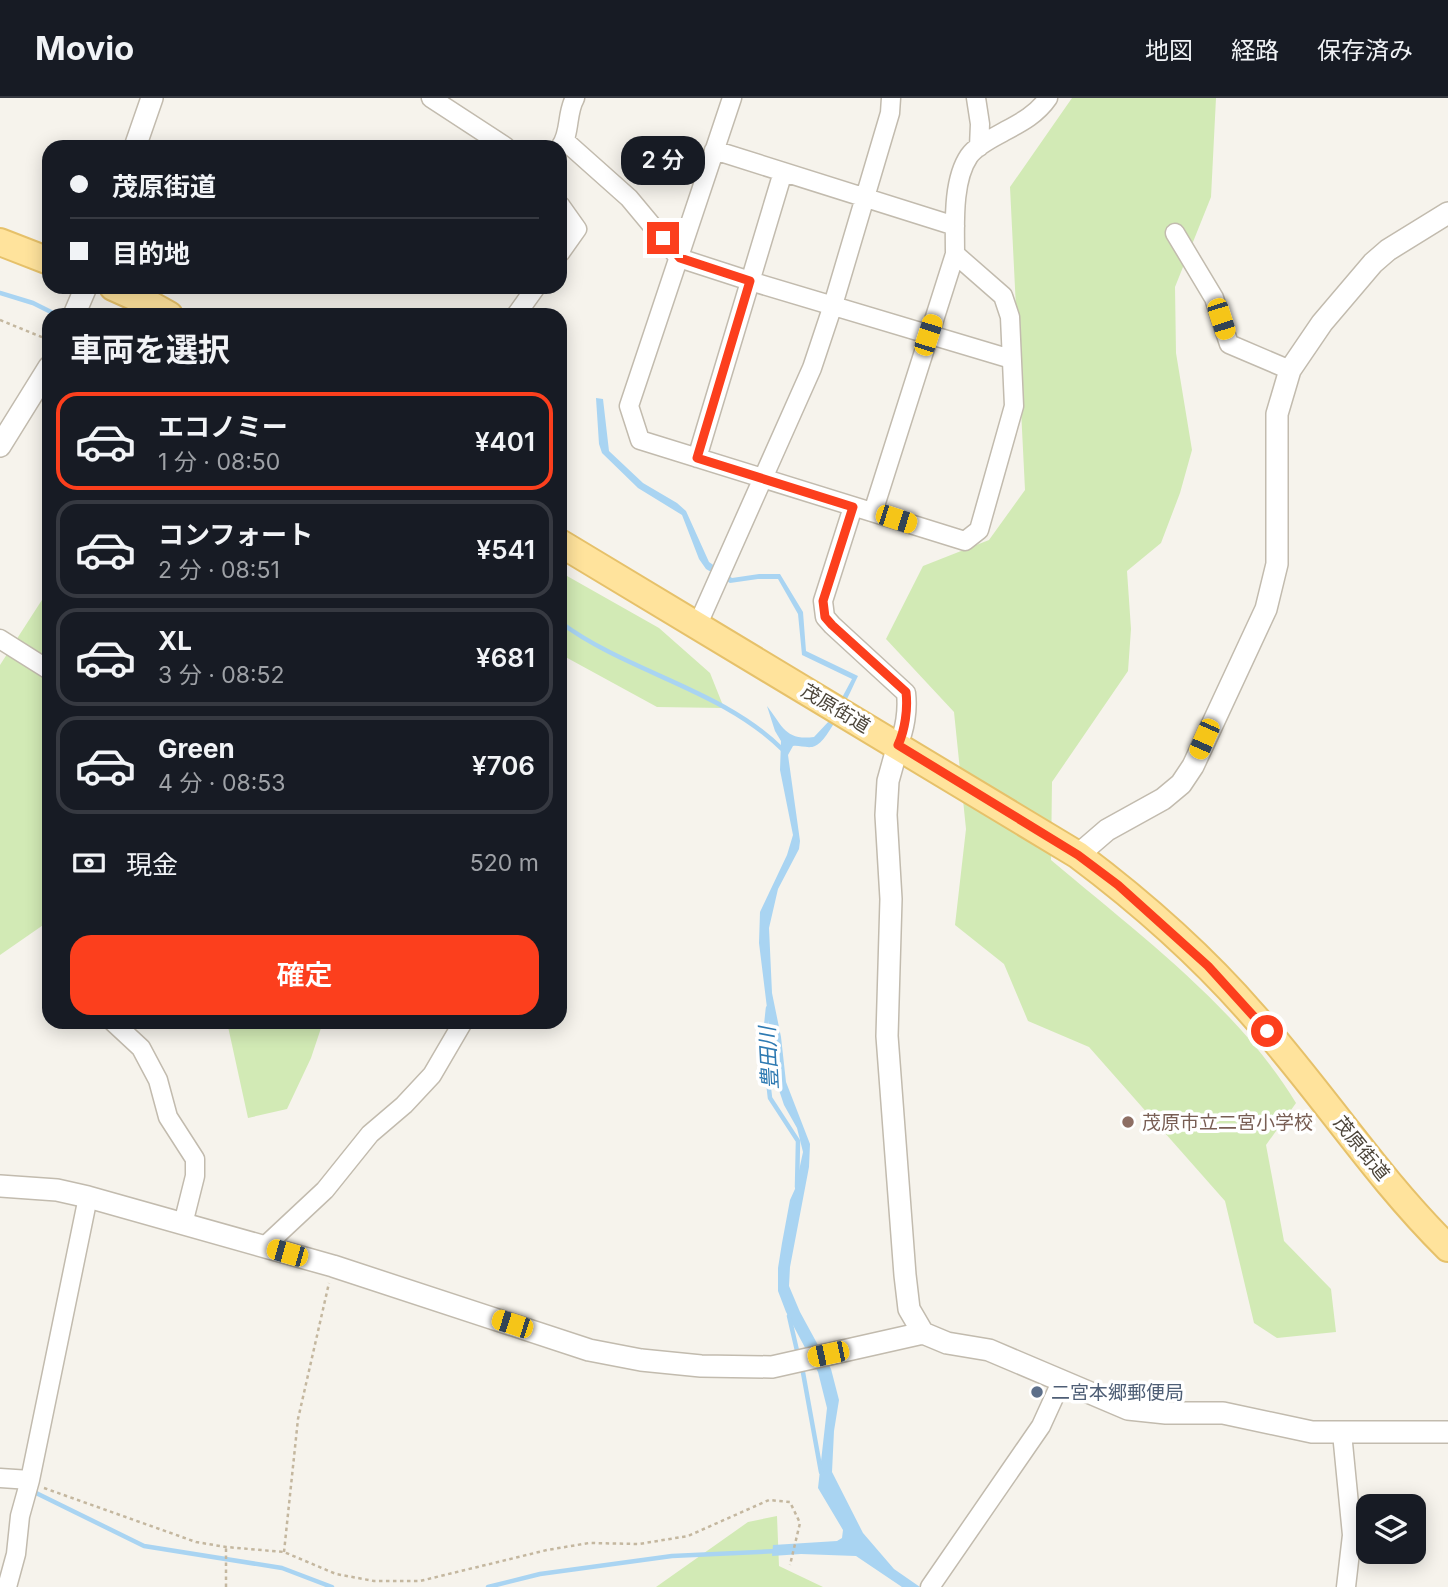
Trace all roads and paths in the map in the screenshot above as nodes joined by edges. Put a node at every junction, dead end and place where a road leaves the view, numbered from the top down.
1 (152, 98) edge
2 (431, 98) edge
3 (575, 98) edge
4 (732, 98) edge
5 (891, 98) edge
6 (976, 98) edge
7 (1048, 98) edge
8 (137, 140) edge
9 (495, 140) edge
10 (564, 140) edge
11 (567, 147) edge
12 (979, 147) junction
13 (714, 150) junction
14 (783, 172) junction
15 (865, 198) junction
16 (1448, 213) edge
17 (567, 215) edge
18 (955, 226) junction
19 (1175, 233) dead end
20 (0, 242) edge
21 (567, 243) edge
22 (955, 254) junction
23 (42, 258) edge
24 (680, 258) junction
25 (750, 281) junction
26 (128, 294) edge
27 (833, 305) junction
28 (156, 308) edge
29 (0, 320) edge
30 (928, 335) junction
31 (42, 337) edge
32 (1011, 359) junction
33 (1290, 370) junction
34 (42, 378) edge
35 (0, 446) edge
36 (697, 458) junction
37 (763, 479) junction
38 (853, 507) junction
39 (873, 512) junction
40 (567, 547) edge
41 (698, 624) junction
42 (0, 639) edge
43 (42, 666) edge
44 (898, 745) junction
45 (1078, 855) junction
46 (121, 1029) edge
47 (459, 1029) edge
48 (0, 1186) edge
49 (88, 1197) junction
50 (183, 1224) junction
51 (264, 1247) junction
52 (1448, 1248) edge
53 (333, 1266) junction
54 (923, 1333) junction
55 (1062, 1380) junction
56 (1448, 1432) edge
57 (1342, 1433) junction
58 (0, 1478) edge
59 (30, 1480) junction
60 (226, 1547) junction
61 (284, 1552) junction
62 (790, 1565) dead end
63 (7, 1587) edge
64 (226, 1587) edge
65 (930, 1587) edge
66 (1346, 1587) edge

1 - 8 street
2 - 9 street
3 - 10 street
4 - 13 street
5 - 15 street
6 - 12 street
7 - 12 street
11 - 24 street
12 - 18 street
13 - 14 street
13 - 24 street
14 - 15 street
14 - 25 street
15 - 18 street
15 - 27 street
16 - 33 street
17 - 21 street
18 - 22 street
19 - 33 street
20 - 23 main road
22 - 30 street
22 - 32 street
24 - 25 street
24 - 36 street
25 - 27 street
25 - 36 street
26 - 28 main road
27 - 30 street
27 - 37 street
29 - 31 path
30 - 32 street
30 - 39 street
32 - 39 street
33 - 45 street
34 - 35 street
36 - 37 street
37 - 38 street
37 - 41 street
38 - 39 street
38 - 44 street
40 - 41 main road, 茂原街道
41 - 44 main road, 茂原街道
42 - 43 street
44 - 45 main road, 茂原街道
44 - 54 street
45 - 52 main road, 茂原街道
46 - 50 street
47 - 51 street
48 - 49 street
49 - 50 street
49 - 59 street
50 - 51 street
51 - 53 street
53 - 54 street
53 - 61 path
54 - 55 street
55 - 57 street
55 - 65 street
56 - 57 street
57 - 66 street
58 - 59 street
59 - 60 path
59 - 63 street
60 - 61 path
60 - 64 path
61 - 62 path

